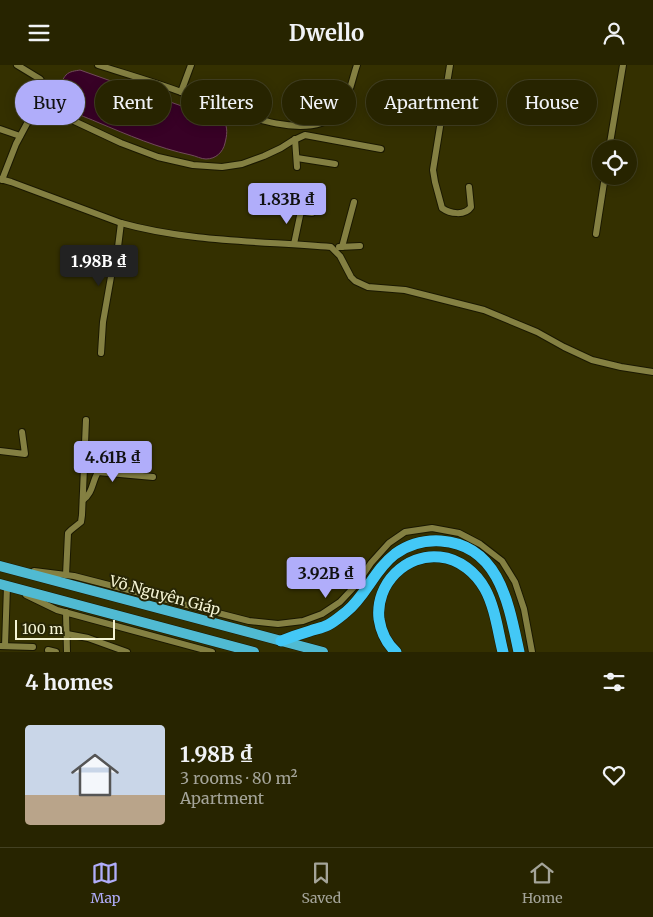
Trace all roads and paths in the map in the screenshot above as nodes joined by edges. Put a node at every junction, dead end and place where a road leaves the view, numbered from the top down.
1 (17, 65) edge
2 (98, 65) edge
3 (191, 65) edge
4 (357, 65) edge
5 (450, 65) edge
6 (623, 65) edge
7 (41, 80) edge
8 (186, 80) edge
9 (181, 92) edge
10 (272, 122) edge
11 (26, 125) edge
12 (83, 125) edge
13 (0, 129) edge
14 (20, 136) junction
15 (295, 139) junction
16 (610, 140) edge
17 (381, 149) dead end
18 (297, 158) junction
19 (335, 164) dead end
20 (297, 167) dead end
21 (1, 179) edge
22 (604, 185) edge
23 (469, 187) dead end
24 (354, 202) dead end
25 (286, 209) dead end
26 (301, 211) junction
27 (312, 213) dead end
28 (121, 223) junction
29 (596, 234) dead end
30 (294, 244) junction
31 (360, 246) dead end
32 (331, 247) junction
33 (342, 247) junction
34 (101, 353) dead end
35 (653, 372) edge
36 (86, 420) dead end
37 (22, 432) dead end
38 (0, 451) edge
39 (153, 477) dead end
40 (83, 500) junction
41 (2, 567) edge
42 (66, 575) junction
43 (6, 586) edge
44 (66, 612) junction
45 (67, 634) junction
46 (281, 641) junction
47 (3, 646) edge
48 (33, 647) dead end
49 (48, 649) dead end
50 (56, 652) edge
51 (67, 652) edge
52 (127, 652) edge
53 (212, 652) edge
54 (254, 652) edge
55 (323, 652) edge
56 (396, 652) edge
57 (503, 652) edge
58 (519, 652) edge
59 (532, 652) edge

1 - 7 street
2 - 9 street
3 - 8 street
4 - 10 street
5 - 23 street
6 - 16 street
11 - 14 street
12 - 15 street
13 - 14 street
14 - 21 street
15 - 17 street
15 - 18 street
18 - 19 street
18 - 20 street
21 - 28 street
22 - 29 street
24 - 33 street
25 - 26 street
26 - 27 street
26 - 30 street
28 - 30 street
28 - 34 street
30 - 32 street
31 - 33 street
32 - 33 street
32 - 35 street
36 - 40 street
37 - 38 street
39 - 40 street
40 - 42 street
41 - 42 street
41 - 46 highway, Võ Nguyên Giáp
42 - 59 street
43 - 44 street
43 - 47 street
43 - 54 highway
44 - 45 street
44 - 53 street
45 - 51 street
45 - 52 street
46 - 55 highway, Võ Nguyên Giáp
46 - 58 highway
47 - 48 street
49 - 50 street
56 - 57 highway

